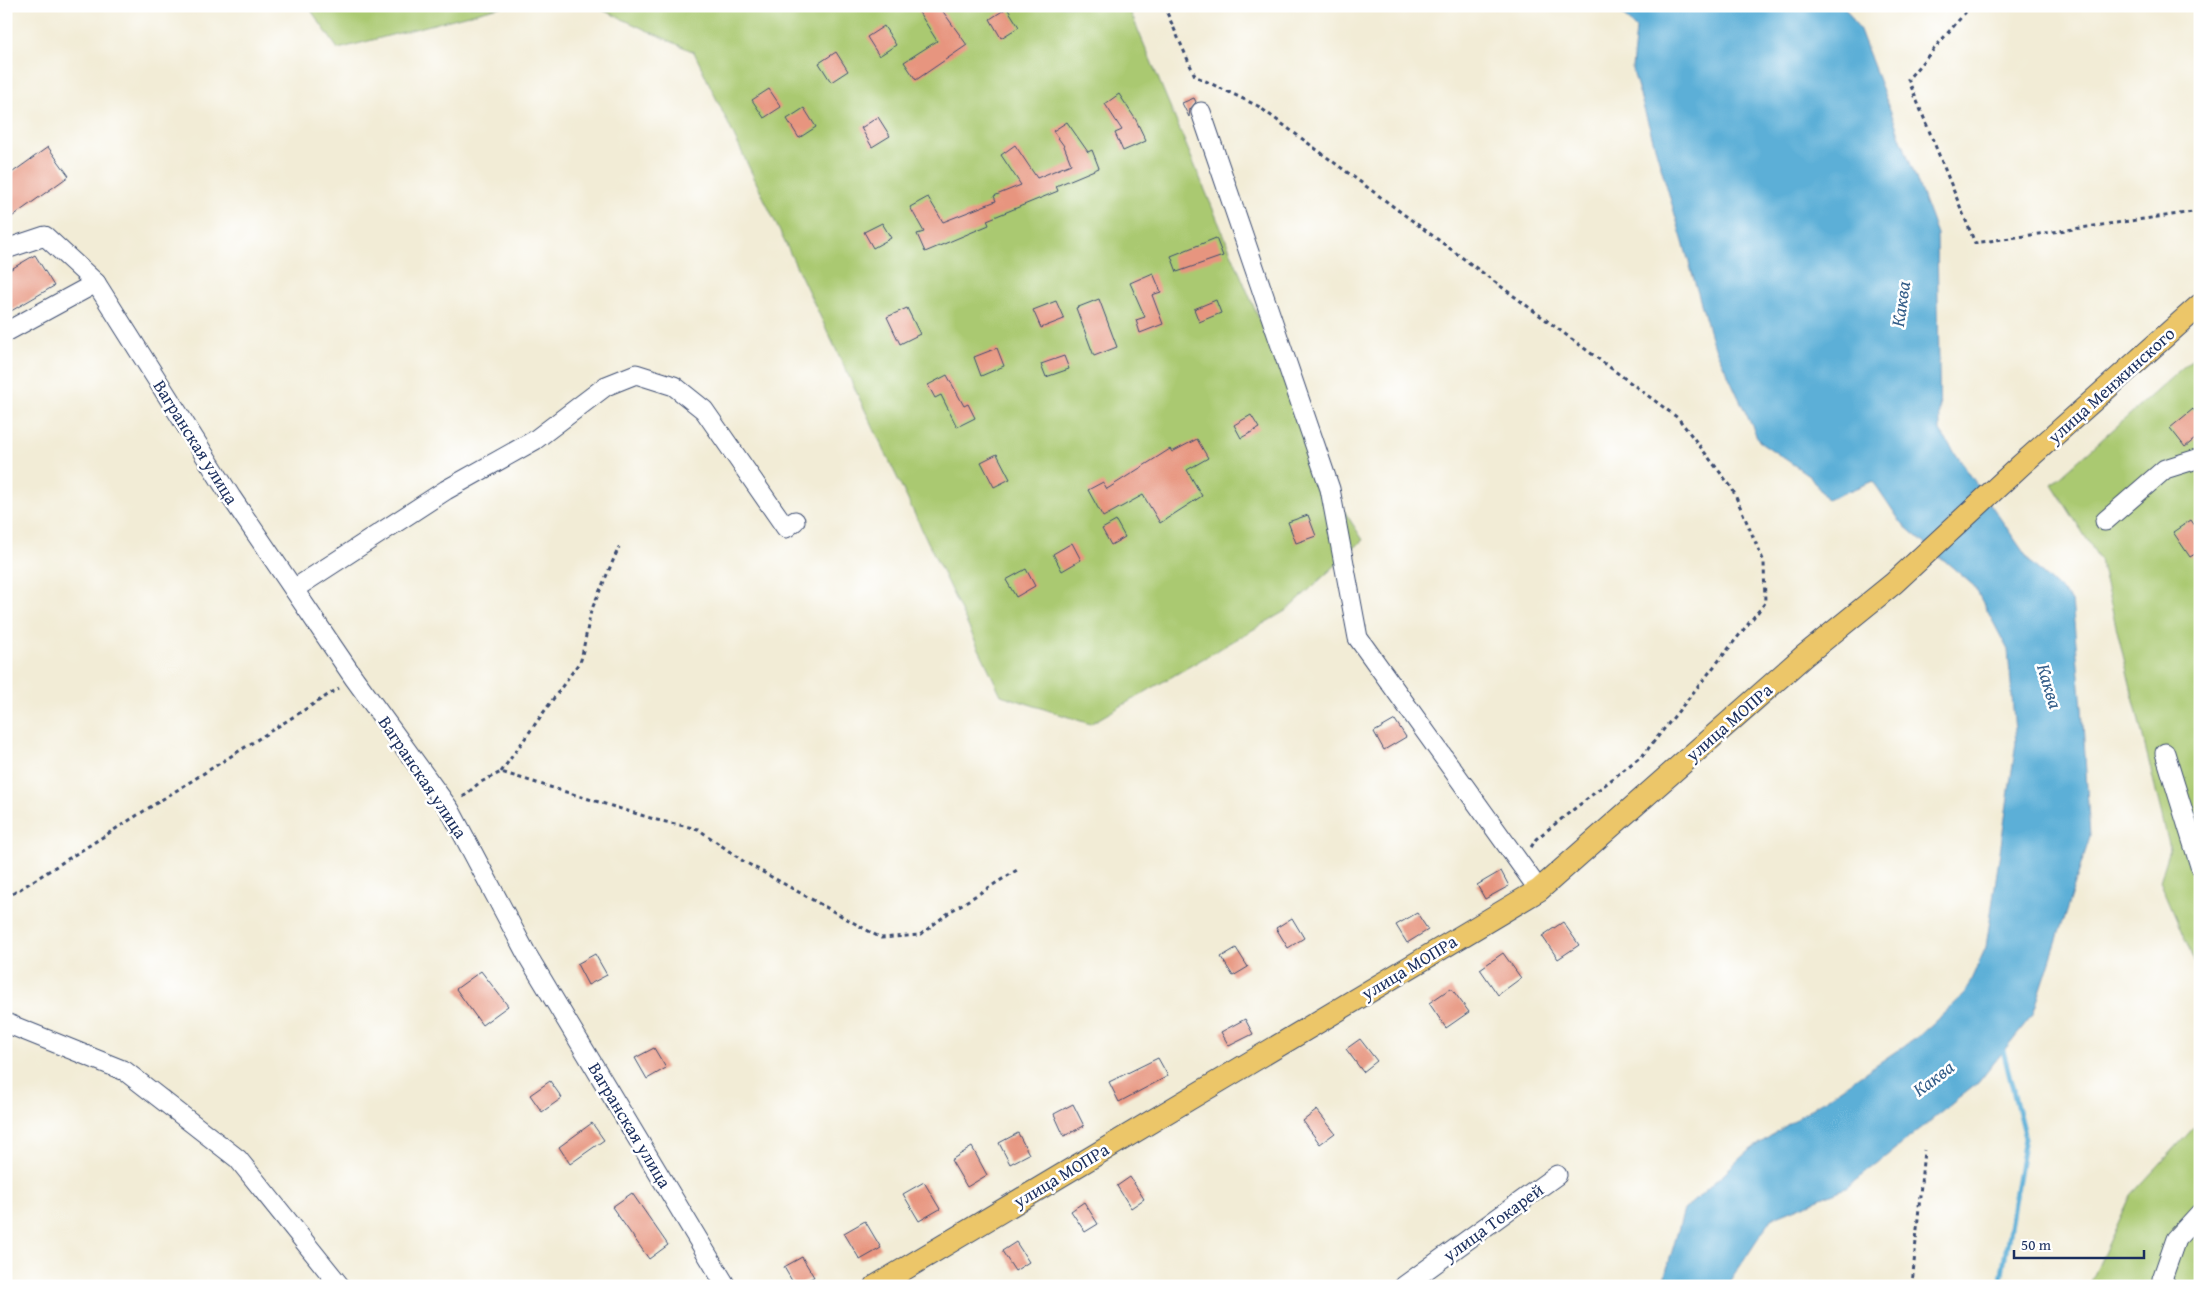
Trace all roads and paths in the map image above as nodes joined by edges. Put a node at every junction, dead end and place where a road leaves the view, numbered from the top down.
1 (1164, 6) edge
2 (1971, 6) edge
3 (1201, 112) dead end
4 (2200, 211) edge
5 (6, 249) edge
6 (96, 283) junction
7 (2200, 305) edge
8 (6, 332) edge
9 (2200, 458) edge
10 (795, 521) dead end
11 (2105, 521) dead end
12 (620, 547) dead end
13 (1894, 583) joint
14 (294, 589) junction
15 (354, 678) junction
16 (2165, 753) dead end
17 (501, 772) junction
18 (450, 810) junction
19 (1520, 864) junction
20 (2200, 866) edge
21 (1017, 870) dead end
22 (1539, 890) junction
23 (6, 898) edge
24 (6, 1023) edge
25 (1924, 1150) dead end
26 (1557, 1175) dead end
27 (2200, 1213) edge
28 (340, 1286) edge
29 (726, 1286) edge
30 (876, 1286) edge
31 (1404, 1286) edge
32 (1912, 1286) edge
33 (2167, 1286) edge

1 - 19 path
2 - 4 path
3 - 19 street
5 - 6 street, Вагранская улица
6 - 8 street
6 - 14 street, Вагранская улица
7 - 13 main road, улица Менжинского
9 - 11 street
10 - 14 street
12 - 17 path
13 - 22 main road, улица МОПРа
14 - 15 street, Вагранская улица
15 - 18 street, Вагранская улица
15 - 23 path
16 - 20 street
17 - 18 path
17 - 21 path
18 - 29 street, Вагранская улица
19 - 22 street
22 - 30 main road, улица МОПРа
24 - 28 street
25 - 32 path
26 - 31 street, улица Токарей
27 - 33 street

